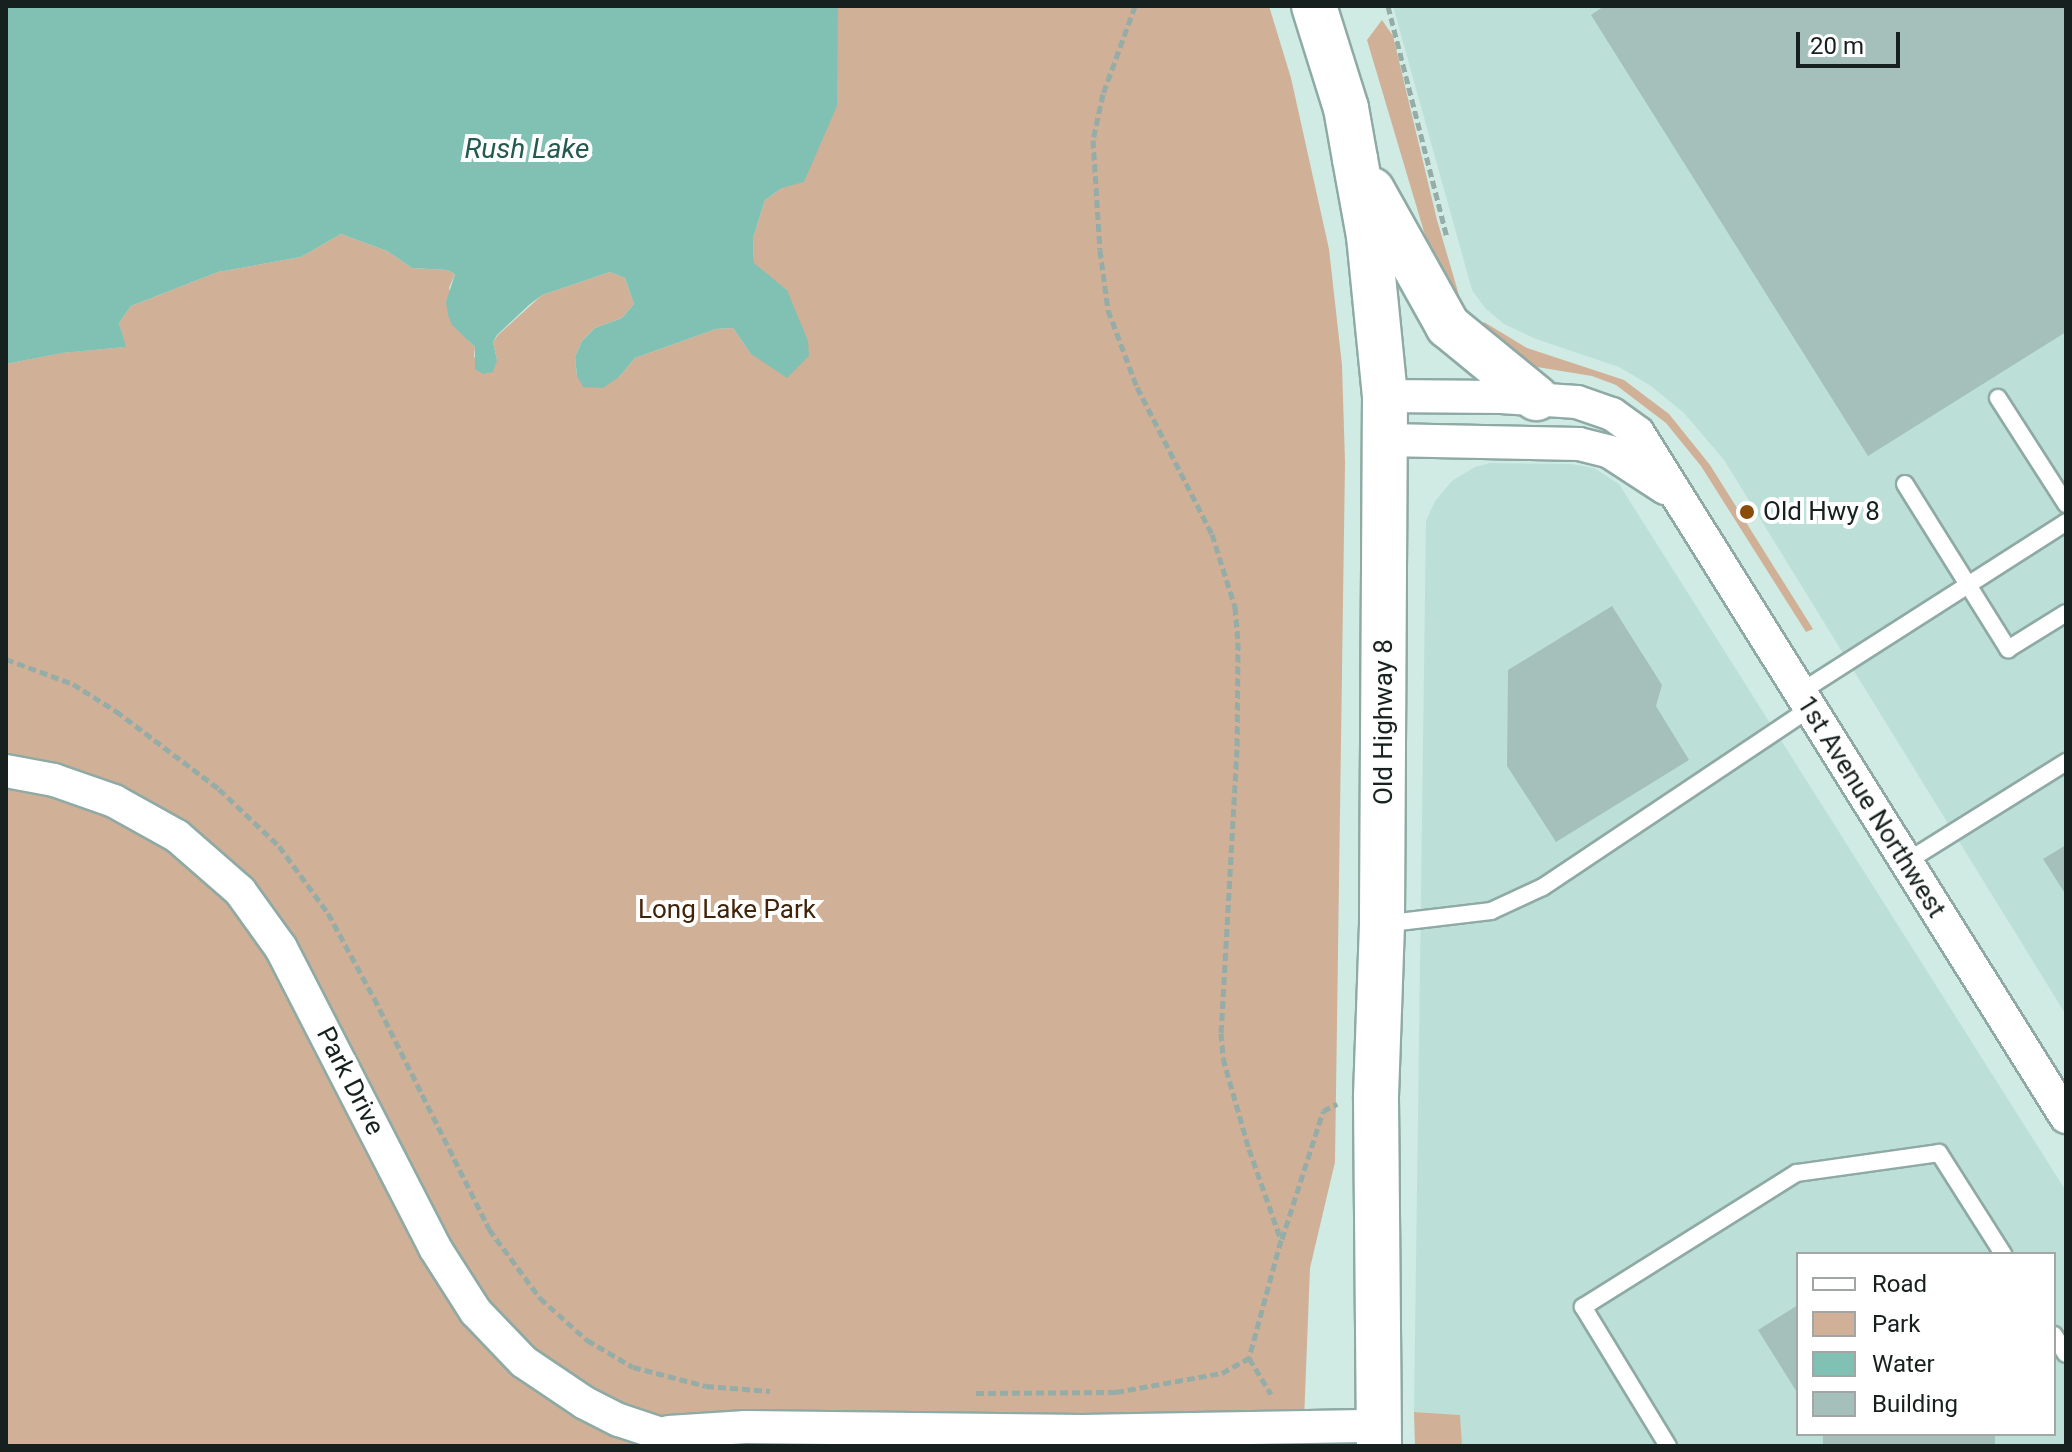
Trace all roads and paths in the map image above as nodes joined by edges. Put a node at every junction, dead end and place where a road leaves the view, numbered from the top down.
1 (1135, 6) edge
2 (1388, 6) edge
3 (1318, 7) edge
4 (1355, 159) junction
5 (1449, 246) dead end
6 (1385, 396) junction
7 (1536, 398) junction
8 (1998, 398) dead end
9 (1386, 440) junction
10 (1905, 484) dead end
11 (1677, 497) junction
12 (2066, 504) edge
13 (2066, 522) edge
14 (1967, 584) junction
15 (2066, 613) edge
16 (6, 659) edge
17 (1804, 701) junction
18 (2066, 762) edge
19 (6, 771) edge
20 (1906, 862) junction
21 (1382, 924) junction
22 (1376, 1099) junction
23 (2066, 1117) edge
24 (1281, 1240) junction
25 (2002, 1252) edge
26 (1249, 1358) junction
27 (772, 1391) dead end
28 (963, 1393) dead end
29 (1272, 1397) dead end
30 (661, 1433) junction
31 (1379, 1436) edge
32 (896, 1437) edge
33 (1083, 1438) edge
34 (697, 1446) edge
35 (1668, 1446) edge

1 - 24 path
2 - 5 path
3 - 4 street, Old Highway 8
4 - 6 street, Old Highway 8
4 - 7 street
6 - 7 street, 1st Avenue Northwest
6 - 9 street, Old Highway 8
7 - 11 street, 1st Avenue Northwest
8 - 12 lane
9 - 11 street, 1st Avenue Northwest
9 - 21 street, Old Highway 8
10 - 14 lane
11 - 17 street, 1st Avenue Northwest
13 - 14 lane
14 - 15 lane
14 - 17 lane
16 - 27 path
17 - 20 street, 1st Avenue Northwest
17 - 21 lane
18 - 20 lane
19 - 30 street, Park Drive
20 - 23 street, 1st Avenue Northwest
21 - 22 street, Old Highway 8
22 - 24 path
22 - 31 street, Old Highway 8
24 - 26 path
25 - 35 lane
26 - 28 path
26 - 29 path
30 - 32 street, Park Drive
30 - 34 street, Park Drive
31 - 33 street, Park Drive
32 - 33 street, Park Drive

